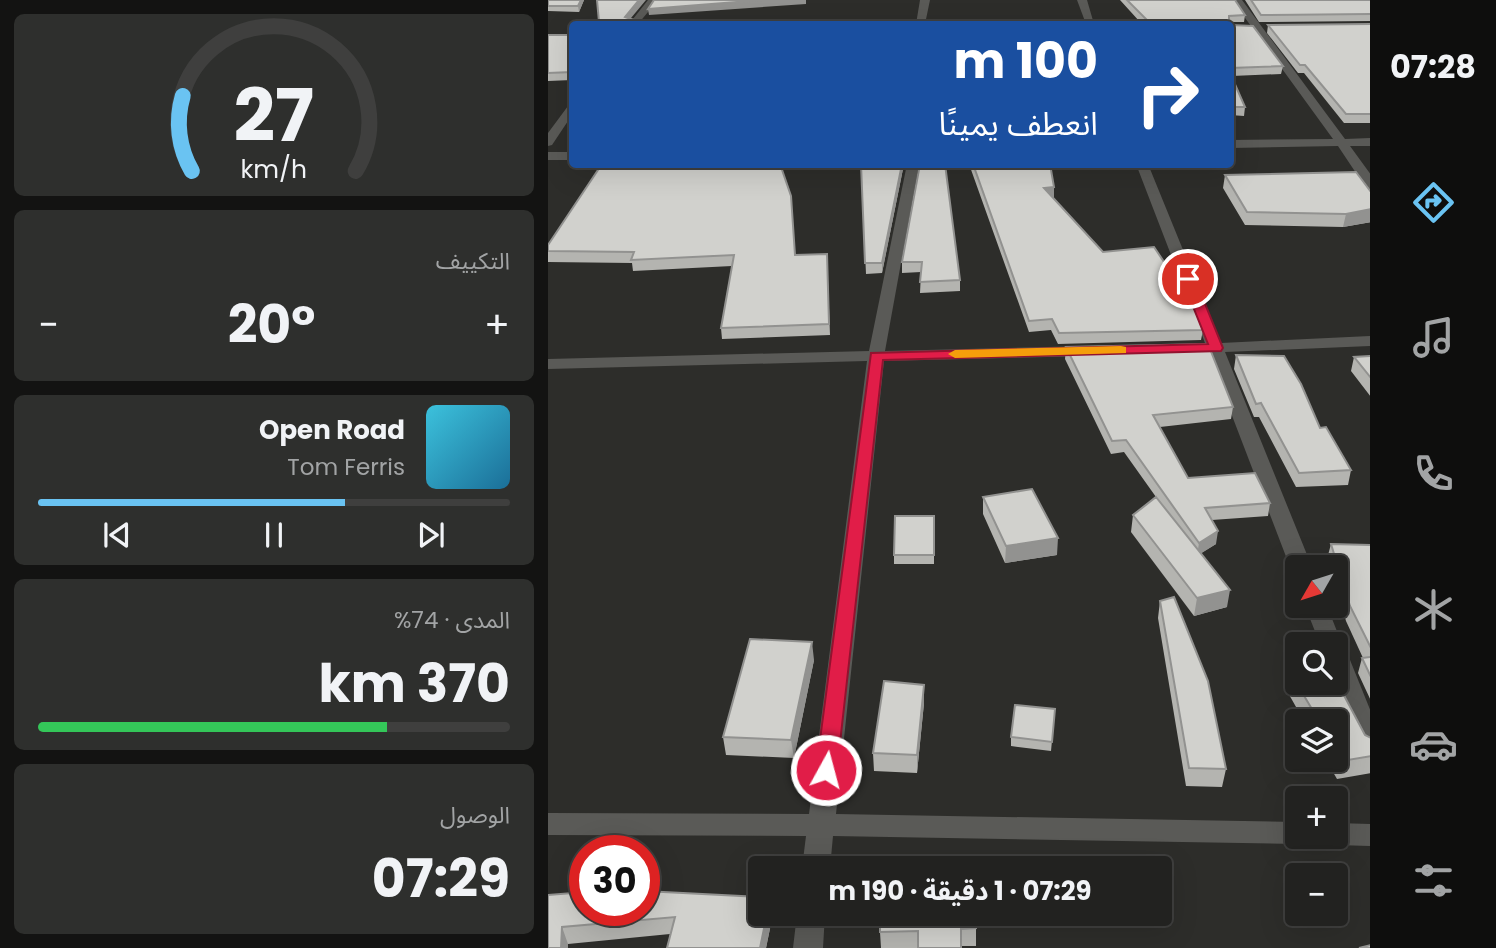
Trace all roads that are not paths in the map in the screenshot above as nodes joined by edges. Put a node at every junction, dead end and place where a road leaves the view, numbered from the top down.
1 (653, 0) edge
2 (925, 0) edge
3 (1082, 0) edge
4 (1237, 0) edge
5 (636, 21) edge
6 (922, 21) edge
7 (1089, 21) edge
8 (1267, 27) edge
9 (1249, 28) junction
10 (569, 112) edge
11 (548, 142) edge
12 (1370, 142) edge
13 (1343, 143) junction
14 (1234, 144) edge
15 (548, 156) edge
16 (569, 156) edge
17 (912, 168) edge
18 (1144, 168) edge
19 (1370, 185) edge
20 (1370, 341) edge
21 (1216, 348) junction
22 (1162, 349) edge
23 (1108, 351) edge
24 (876, 356) junction
25 (548, 364) edge
26 (1296, 555) edge
27 (1348, 687) edge
28 (1370, 745) edge
29 (548, 824) edge
30 (820, 825) junction
31 (1285, 833) edge
32 (1348, 834) edge
33 (1370, 835) edge
34 (817, 856) edge
35 (810, 926) edge
36 (808, 948) edge

1 - 5 street
2 - 6 street
3 - 7 street
4 - 9 street
8 - 9 street
9 - 13 street
10 - 11 street
12 - 13 street
13 - 14 street
13 - 19 street
15 - 16 street
17 - 24 street
18 - 21 street
20 - 21 street
21 - 22 street
21 - 26 street
23 - 24 street
24 - 25 street
24 - 30 street
27 - 28 street
29 - 30 street
30 - 31 street
30 - 34 street
32 - 33 street
35 - 36 street

